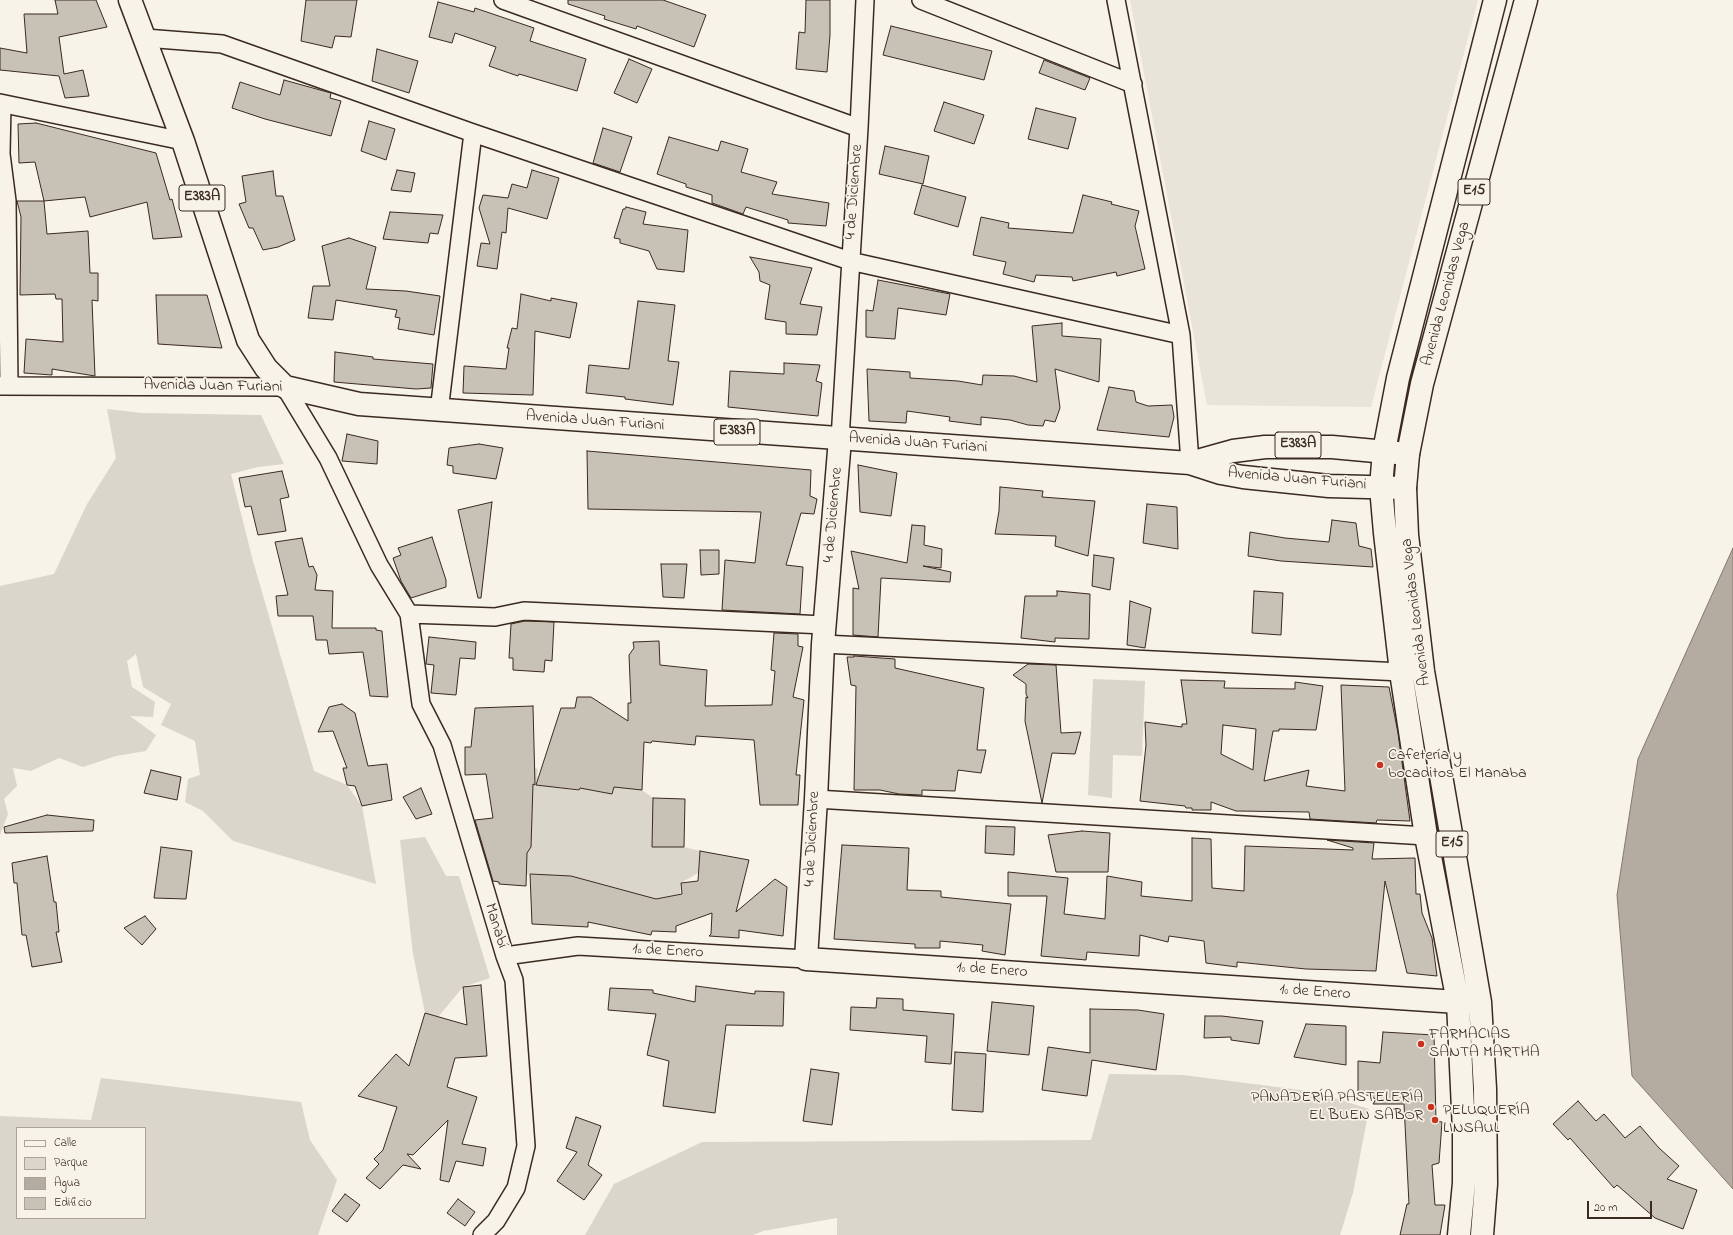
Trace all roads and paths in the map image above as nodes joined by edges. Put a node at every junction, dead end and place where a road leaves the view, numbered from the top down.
1 (130, 0) edge
2 (503, 0) edge
3 (865, 0) edge
4 (921, 0) edge
5 (1116, 0) edge
6 (1495, 0) edge
7 (1526, 0) edge
8 (145, 38) junction
9 (1133, 84) junction
10 (1, 103) edge
11 (859, 128) junction
12 (473, 133) junction
13 (183, 141) junction
14 (850, 261) junction
15 (1181, 335) junction
16 (5, 386) edge
17 (285, 387) junction
18 (438, 410) junction
19 (840, 439) junction
20 (1384, 451) junction
21 (1408, 454) junction
22 (1190, 463) junction
23 (1381, 487) junction
24 (1405, 488) junction
25 (409, 614) junction
26 (823, 634) junction
27 (1401, 672) junction
28 (816, 799) junction
29 (1426, 836) junction
30 (504, 956) junction
31 (806, 959) junction
32 (1458, 1002) junction
33 (1480, 1002) junction
34 (482, 1235) edge
35 (1459, 1235) edge
36 (1482, 1235) edge

1 - 8 main road, E383A
2 - 11 street
3 - 11 street, 4 de Diciembre
4 - 9 street
5 - 9 street
6 - 20 main road, Avenida Leonidas Vega / E15
7 - 21 main road, Avenida Leonidas Vega / E15
8 - 12 street
8 - 13 main road, E383A
9 - 15 street
10 - 13 street
10 - 16 street
11 - 14 street, 4 de Diciembre
12 - 14 street
12 - 18 street
13 - 17 main road, E383A
14 - 15 street
14 - 19 street, 4 de Diciembre
15 - 22 street
16 - 17 street, Avenida Juan Furiani
17 - 18 main road, Avenida Juan Furiani / E383A
17 - 25 street
18 - 19 main road, Avenida Juan Furiani / E383A
19 - 22 main road, Avenida Juan Furiani / E383A
19 - 26 main road, 4 de Diciembre
20 - 21 main road, Avenida Juan Furiani / E383A
20 - 22 main road, Avenida Juan Furiani / E383A
20 - 23 main road, Avenida Leonidas Vega / E15
21 - 24 main road, Avenida Leonidas Vega / E15
22 - 23 main road, Avenida Juan Furiani / E383A
23 - 24 main road, Avenida Juan Furiani / E383A
23 - 27 main road, Avenida Leonidas Vega / E15
24 - 33 main road, Avenida Leonidas Vega / E15
25 - 26 street
25 - 30 street, Manabí
26 - 27 street
26 - 28 main road, 4 de Diciembre
27 - 29 main road, Avenida Leonidas Vega / E15
28 - 29 street
28 - 31 main road, 4 de Diciembre
29 - 32 main road, Avenida Leonidas Vega / E15
30 - 31 street, 1º de Enero
30 - 34 street, Manabí
31 - 32 main road, 1º de Enero
32 - 33 main road, 1º de Enero
32 - 35 main road, Avenida Leonidas Vega / E15
33 - 36 main road, Avenida Leonidas Vega / E15

